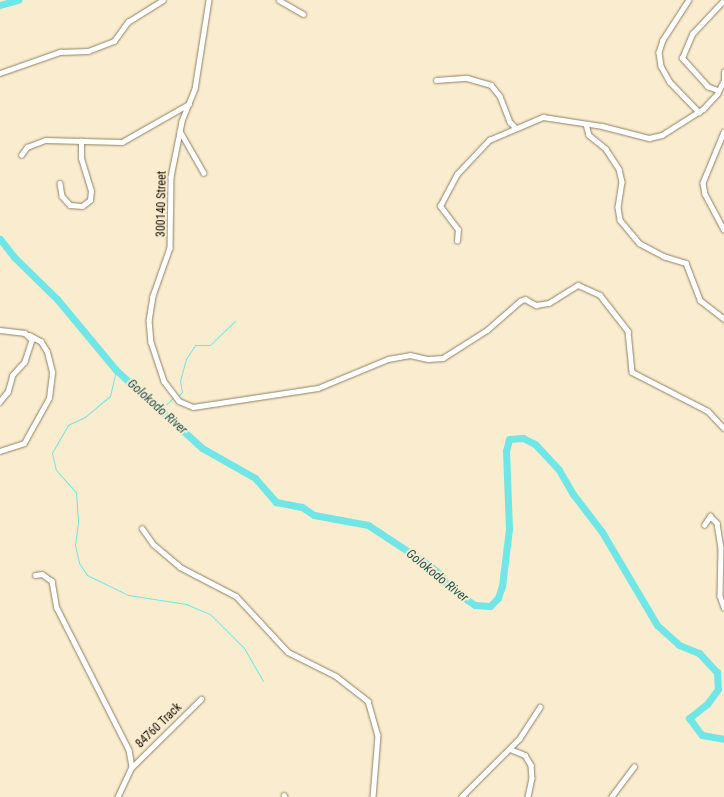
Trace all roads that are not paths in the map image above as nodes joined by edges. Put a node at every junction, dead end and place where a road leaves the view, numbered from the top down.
1 (163, 0) edge
2 (209, 0) edge
3 (280, 0) edge
4 (689, 0) edge
5 (724, 0) edge
6 (302, 14) dead end
7 (724, 72) edge
8 (0, 73) edge
9 (436, 80) dead end
10 (724, 80) edge
11 (724, 88) edge
12 (719, 92) junction
13 (189, 104) junction
14 (699, 112) junction
15 (586, 124) junction
16 (516, 128) junction
17 (180, 131) junction
18 (724, 132) edge
19 (81, 141) junction
20 (21, 155) dead end
21 (204, 173) dead end
22 (60, 184) dead end
23 (724, 229) edge
24 (458, 241) dead end
25 (724, 319) edge
26 (0, 330) edge
27 (30, 336) junction
28 (0, 402) edge
29 (724, 428) edge
30 (0, 451) edge
31 (704, 525) dead end
32 (142, 528) dead end
33 (35, 575) dead end
34 (724, 607) edge
35 (201, 699) dead end
36 (540, 707) dead end
37 (510, 749) junction
38 (132, 767) junction
39 (634, 767) dead end
40 (118, 797) edge
41 (373, 797) edge
42 (462, 797) edge
43 (528, 797) edge
44 (611, 797) edge

1 - 8 street
2 - 13 street, 300140 Street
3 - 6 street
4 - 14 street
5 - 12 street
7 - 10 street
9 - 16 street
10 - 11 street
10 - 12 street
12 - 14 street
13 - 17 street, 300140 Street
13 - 19 street
14 - 15 street
15 - 16 street
15 - 25 street
16 - 24 street
17 - 21 street
17 - 29 street, 300140 Street
18 - 23 street
19 - 20 street
19 - 22 street
26 - 27 street
27 - 28 street
27 - 30 street
31 - 34 street
32 - 41 street
33 - 38 street
35 - 38 street, 84760 Track
36 - 37 street
37 - 42 street
37 - 43 street
38 - 40 street
39 - 44 street

